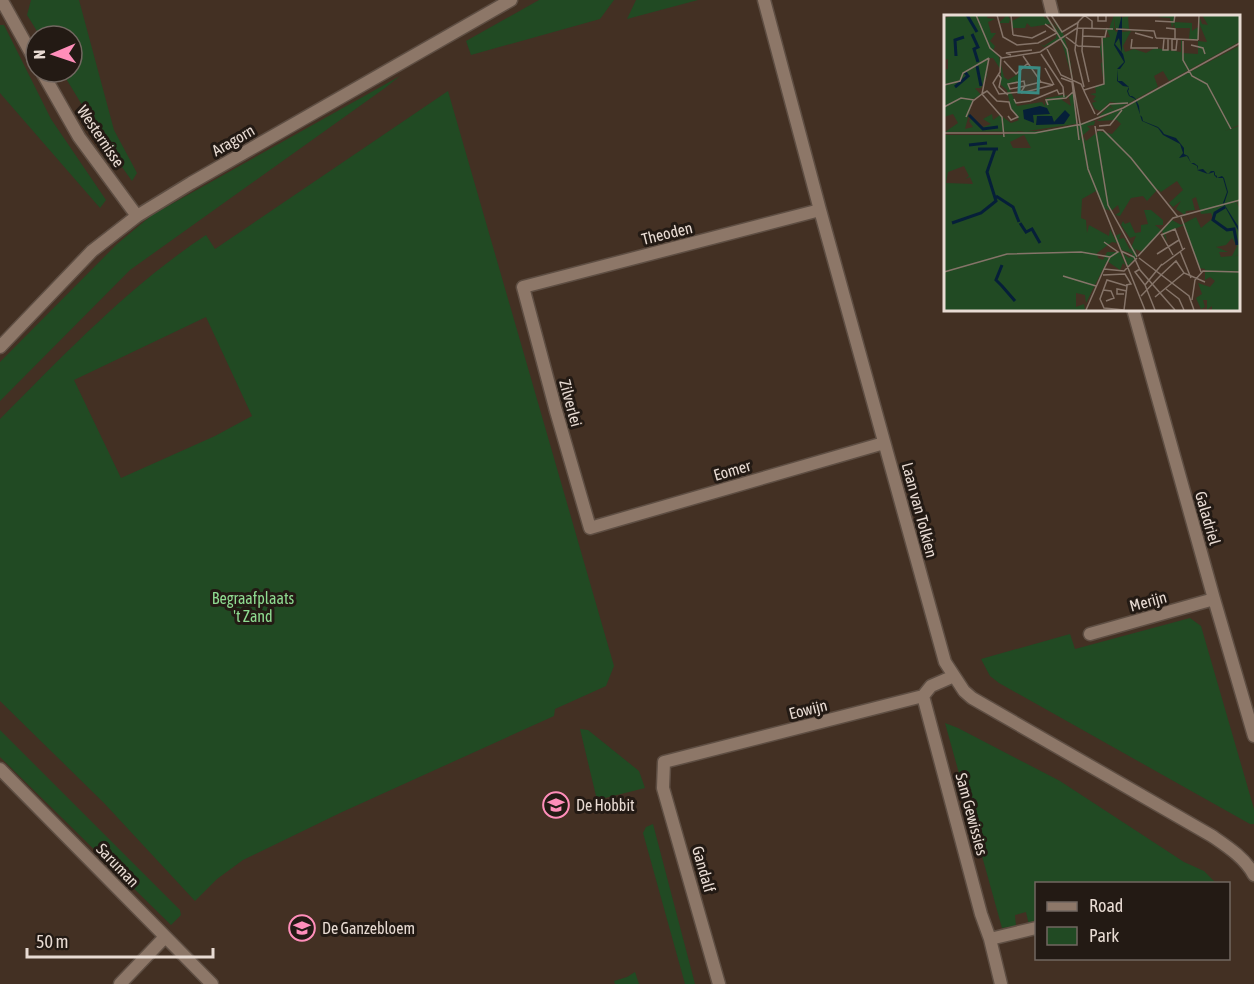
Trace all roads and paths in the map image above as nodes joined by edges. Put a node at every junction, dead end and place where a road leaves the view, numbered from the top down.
1 (511, 0) edge
2 (764, 0) edge
3 (1049, 0) edge
4 (2, 1) edge
5 (1053, 15) edge
6 (24, 40) edge
7 (49, 84) edge
8 (820, 210) junction
9 (137, 216) junction
10 (523, 287) joint
11 (1133, 310) edge
12 (0, 347) edge
13 (884, 443) junction
14 (590, 528) joint
15 (1214, 599) junction
16 (1090, 634) dead end
17 (954, 676) junction
18 (923, 696) junction
19 (1254, 736) edge
20 (664, 762) joint
21 (0, 769) edge
22 (1252, 868) edge
23 (1035, 928) edge
24 (165, 937) junction
25 (990, 939) junction
26 (120, 984) edge
27 (212, 984) edge
28 (719, 984) edge
29 (1001, 984) edge

1 - 9 street, Aragorn
2 - 8 street, Laan van Tolkien
3 - 5 street
4 - 6 street
7 - 9 street, Westernisse
8 - 10 street, Theoden
8 - 13 street, Laan van Tolkien
9 - 12 street, Aragorn
10 - 14 street, Zilverlei
11 - 15 street, Galadriel
13 - 14 street, Eomer
13 - 17 street, Laan van Tolkien
15 - 16 street, Merijn
15 - 19 street, Galadriel
17 - 18 street, Eowijn
17 - 22 street, Laan van Tolkien
18 - 20 street, Eowijn
18 - 25 street, Sam Gewissies
20 - 28 street, Gandalf
21 - 24 street, Saruman
23 - 25 street
24 - 26 street
24 - 27 street, Saruman
25 - 29 street, Sam Gewissies

